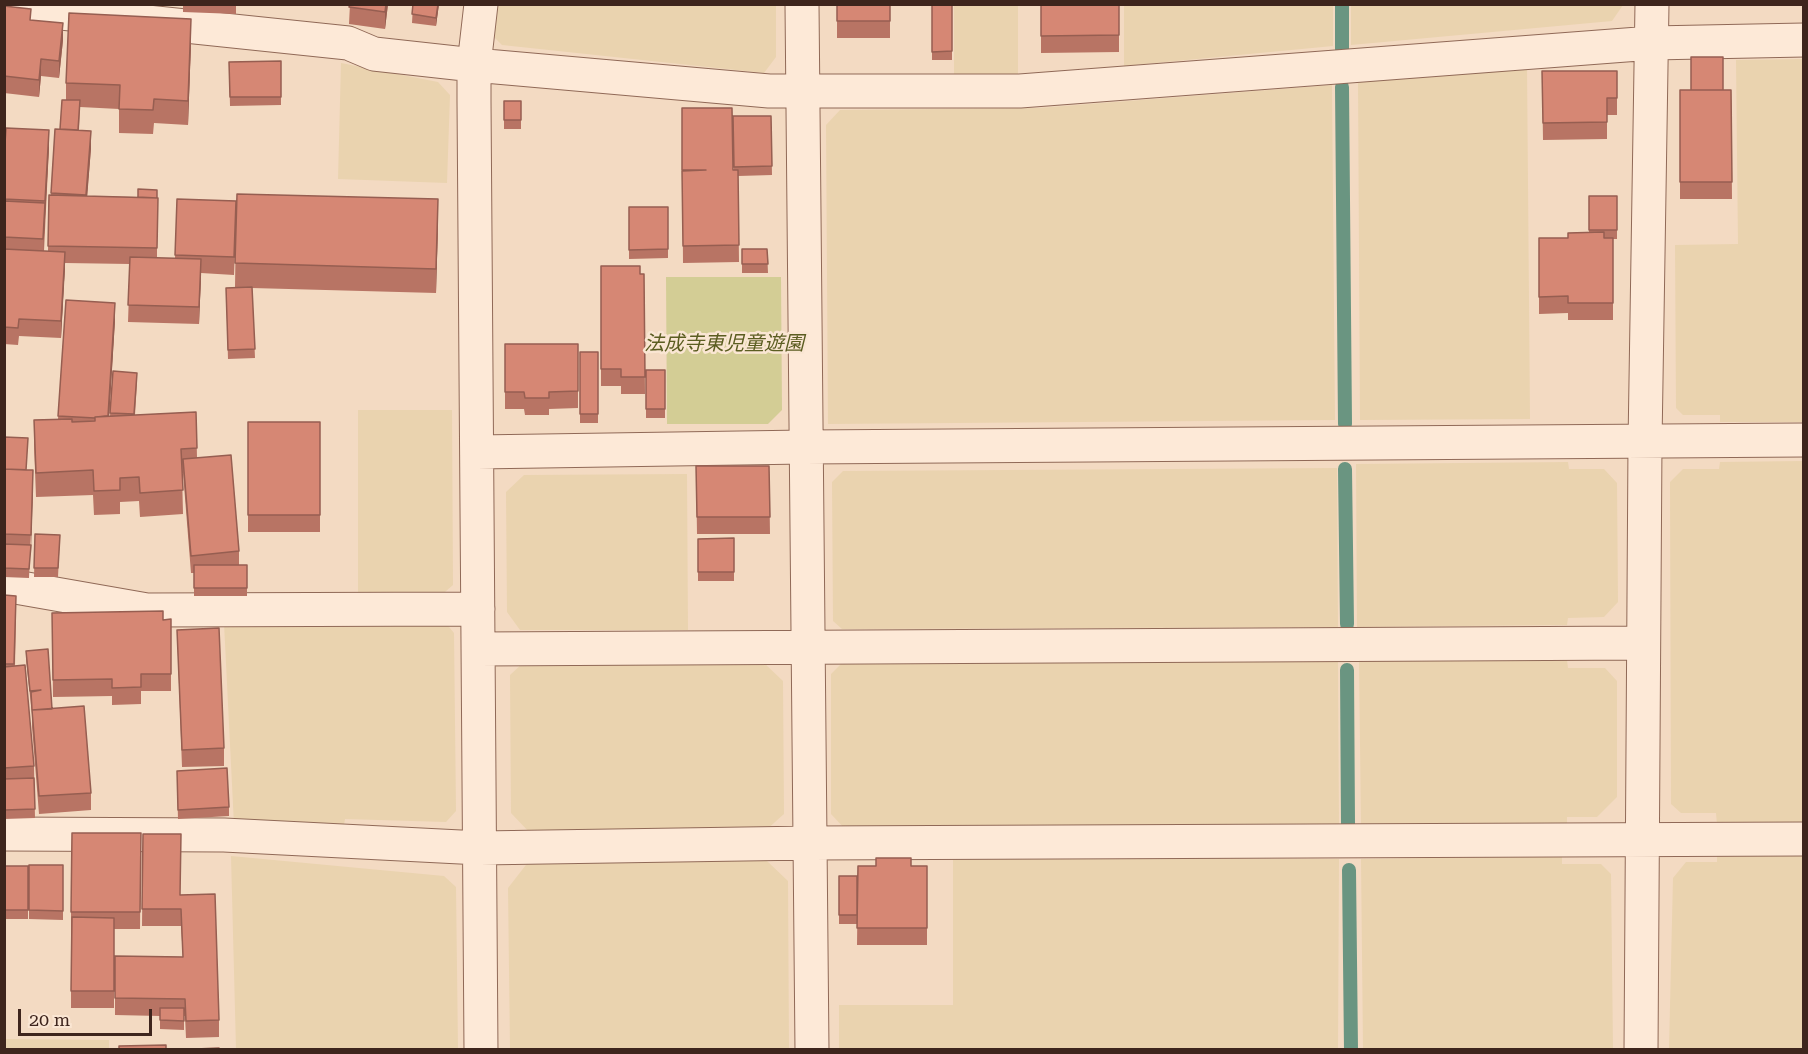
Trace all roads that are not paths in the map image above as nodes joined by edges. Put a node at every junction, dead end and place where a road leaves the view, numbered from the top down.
1 (481, 4) edge
2 (802, 4) edge
3 (1652, 4) edge
4 (4, 7) edge
5 (1803, 40) edge
6 (1652, 43) junction
7 (474, 65) junction
8 (803, 91) junction
9 (1803, 440) edge
10 (1645, 443) junction
11 (805, 447) junction
12 (477, 452) junction
13 (4, 585) edge
14 (478, 609) junction
15 (1644, 643) junction
16 (808, 647) junction
17 (478, 649) junction
18 (4, 834) edge
19 (1803, 839) edge
20 (1642, 840) junction
21 (810, 843) junction
22 (480, 848) junction
23 (482, 1050) edge
24 (812, 1050) edge
25 (1641, 1050) edge

1 - 7 street
2 - 8 street
3 - 6 street
4 - 7 street
5 - 6 street
6 - 8 street
6 - 10 street
7 - 8 street
7 - 12 street
8 - 11 street
9 - 10 street
10 - 11 street
10 - 15 street
11 - 12 street
11 - 16 street
12 - 14 street
13 - 14 street
14 - 17 street
15 - 16 street
15 - 20 street
16 - 17 street
16 - 21 street
17 - 22 street
18 - 22 street
19 - 20 street
20 - 21 street
20 - 25 street
21 - 22 street
21 - 24 street
22 - 23 street

